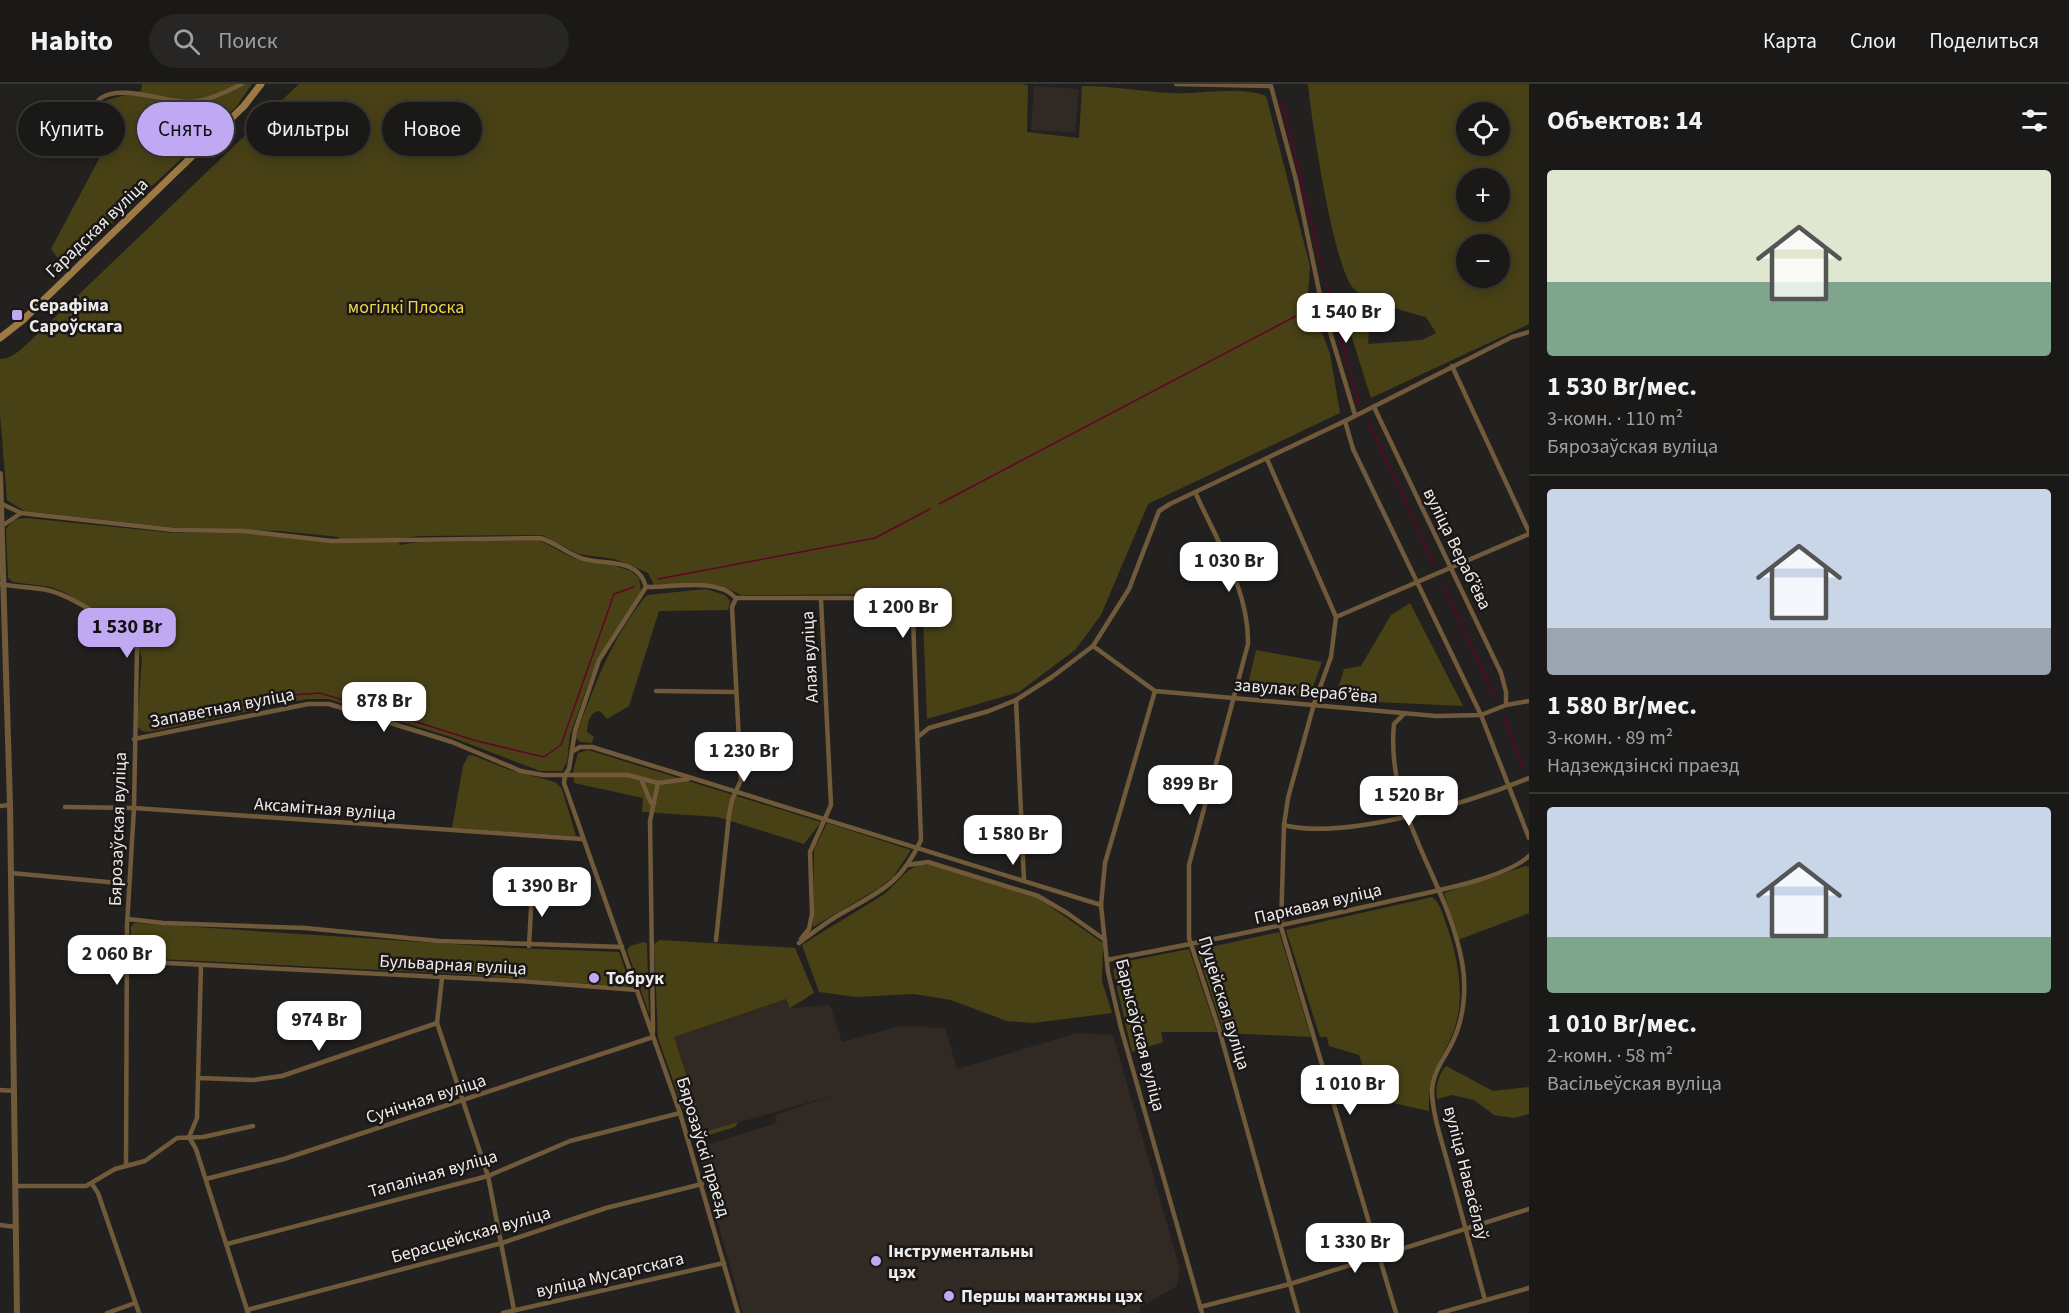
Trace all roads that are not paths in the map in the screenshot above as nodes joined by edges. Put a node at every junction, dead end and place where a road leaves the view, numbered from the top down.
1 (242, 84) edge
2 (261, 84) edge
3 (1176, 84) edge
4 (98, 102) edge
5 (82, 137) joint
6 (1529, 332) edge
7 (0, 338) edge
8 (1452, 366) junction
9 (1374, 407) junction
10 (1355, 415) junction
11 (1345, 421) junction
12 (1267, 459) junction
13 (0, 474) edge
14 (1195, 492) junction
15 (2, 504) junction
16 (21, 513) junction
17 (2, 526) junction
18 (1529, 533) edge
19 (1451, 568) junction
20 (1417, 583) junction
21 (1, 584) edge
22 (646, 587) junction
23 (736, 598) junction
24 (821, 599) junction
25 (1336, 617) junction
26 (1093, 646) junction
27 (1155, 691) junction
28 (656, 692) dead end
29 (736, 692) junction
30 (1233, 699) junction
31 (1016, 700) junction
32 (1529, 701) edge
33 (1314, 704) junction
34 (1506, 705) junction
35 (1404, 714) junction
36 (1481, 715) junction
37 (918, 720) junction
38 (929, 728) junction
39 (919, 736) junction
40 (134, 739) junction
41 (573, 751) junction
42 (565, 775) junction
43 (690, 778) junction
44 (1529, 778) edge
45 (641, 780) junction
46 (658, 783) junction
47 (1509, 786) junction
48 (735, 792) junction
49 (10, 805) junction
50 (0, 806) edge
51 (652, 806) junction
52 (65, 807) dead end
53 (134, 808) junction
54 (1405, 816) junction
55 (825, 820) junction
56 (1284, 825) junction
57 (1529, 838) edge
58 (582, 839) junction
59 (917, 849) junction
60 (1529, 856) edge
61 (907, 865) junction
62 (11, 873) junction
63 (1024, 881) junction
64 (129, 884) junction
65 (532, 889) dead end
66 (1439, 890) junction
67 (1101, 905) junction
68 (128, 919) junction
69 (1281, 927) junction
70 (716, 940) dead end
71 (1106, 940) junction
72 (1191, 944) junction
73 (529, 946) junction
74 (622, 947) junction
75 (1107, 960) junction
76 (128, 961) junction
77 (201, 965) junction
78 (442, 978) junction
79 (637, 990) junction
80 (437, 1023) junction
81 (653, 1037) junction
82 (199, 1078) junction
83 (0, 1090) edge
84 (16, 1090) junction
85 (464, 1101) junction
86 (680, 1113) junction
87 (253, 1126) dead end
88 (189, 1137) junction
89 (126, 1166) junction
90 (488, 1176) junction
91 (206, 1179) junction
92 (92, 1184) junction
93 (702, 1184) junction
94 (16, 1186) junction
95 (1529, 1209) edge
96 (0, 1225) edge
97 (15, 1227) junction
98 (1466, 1228) junction
99 (502, 1243) junction
100 (227, 1244) junction
101 (1379, 1254) junction
102 (724, 1263) junction
103 (1290, 1284) junction
104 (1529, 1288) edge
105 (1485, 1300) junction
106 (135, 1303) junction
107 (1200, 1307) junction
108 (514, 1310) junction
109 (247, 1311) edge
110 (17, 1313) edge
111 (107, 1313) edge
112 (139, 1313) edge
113 (503, 1313) edge
114 (738, 1313) edge
115 (1202, 1313) edge
116 (1298, 1313) edge
117 (1395, 1313) edge
118 (1440, 1313) edge

1 - 4 street
2 - 7 main road, Гарадская вуліца
3 - 10 street
5 - 5 street
6 - 8 street
8 - 9 street
8 - 18 street
9 - 10 street
9 - 19 street, вуліца Верабʼёва
10 - 11 street
11 - 12 street
11 - 20 street
12 - 14 street
12 - 25 street
13 - 15 street
14 - 26 street
14 - 30 street, Пуцейская вуліца
15 - 16 street
15 - 17 street
16 - 17 street
16 - 22 street
17 - 21 street
18 - 19 street
19 - 20 street
19 - 34 street, вуліца Верабʼёва
20 - 25 street
20 - 36 street
21 - 40 street, Бярозаўская вуліца
21 - 49 street
22 - 23 street
22 - 41 street
23 - 24 street
23 - 29 street
24 - 37 street
24 - 55 street, Алая вуліца
25 - 33 street
26 - 27 street
26 - 31 street
27 - 30 street, завулак Верабʼёва
27 - 67 street, Барысаўская вуліца
28 - 29 street
29 - 48 street
30 - 33 street, завулак Верабʼёва
30 - 72 street, Пуцейская вуліца
31 - 38 street
31 - 63 street
32 - 34 street, завулак Верабʼёва
33 - 35 street, завулак Верабʼёва
33 - 56 street
34 - 36 street, завулак Верабʼёва
35 - 36 street, завулак Верабʼёва
35 - 54 street, вуліца Навасёлаў
36 - 47 street
37 - 38 street
37 - 39 street
38 - 39 street
39 - 59 street
40 - 42 street, Запаветная вуліца
40 - 53 street, Бярозаўская вуліца
41 - 42 street
41 - 43 street
42 - 45 street, Запаветная вуліца
42 - 58 street
43 - 46 street
43 - 48 street
44 - 47 street
45 - 46 street
45 - 51 street
46 - 51 street
47 - 54 street
47 - 57 street
48 - 55 street
48 - 70 street
49 - 50 street
49 - 62 street
51 - 81 street
52 - 53 street, Аксамітная вуліца
53 - 58 street, Аксамітная вуліца
53 - 64 street, Бярозаўская вуліца
54 - 56 street
54 - 66 street, вуліца Навасёлаў
55 - 59 street
55 - 61 street, Алая вуліца
56 - 69 street
58 - 74 street
59 - 61 street
59 - 63 street
60 - 66 street, Паркавая вуліца
61 - 71 street
62 - 64 street
62 - 84 street
63 - 67 street
64 - 68 street, Бярозаўская вуліца
65 - 73 street, Бульварная вуліца
66 - 69 street, Паркавая вуліца
66 - 98 street, вуліца Навасёлаў
67 - 71 street, Барысаўская вуліца
68 - 73 street, Бульварная вуліца
68 - 76 street, Бярозаўская вуліца
69 - 72 street, Паркавая вуліца
69 - 101 street
71 - 75 street, Барысаўская вуліца
72 - 75 street, Паркавая вуліца
72 - 103 street, Пуцейская вуліца
73 - 74 street, Бульварная вуліца
74 - 79 street
75 - 107 street, Барысаўская вуліца
76 - 77 street, Бульварная вуліца
76 - 89 street, Бярозаўская вуліца
77 - 78 street, Бульварная вуліца
77 - 82 street
78 - 79 street, Бульварная вуліца
78 - 80 street
79 - 81 street, Бярозаўскі праезд
80 - 82 street
80 - 85 street
81 - 85 street, Сунічная вуліца
81 - 86 street, Бярозаўскі праезд
82 - 88 street
83 - 84 street
84 - 94 street
85 - 90 street
85 - 91 street, Сунічная вуліца
86 - 90 street, Тапаліная вуліца
86 - 93 street, Бярозаўскі праезд
87 - 88 street
88 - 89 street
88 - 91 street
89 - 92 street
90 - 99 street
90 - 100 street, Тапаліная вуліца
91 - 100 street
92 - 94 street
92 - 106 street
93 - 99 street, Берасцейская вуліца
93 - 102 street, Бярозаўскі праезд
94 - 97 street
95 - 98 street
96 - 97 street
97 - 110 street
98 - 101 street
98 - 105 street, вуліца Навасёлаў
99 - 108 street
99 - 109 street, Берасцейская вуліца
100 - 109 street
101 - 103 street
101 - 117 street
102 - 108 street, вуліца Мусаргскага
102 - 114 street, Бярозаўскі праезд
103 - 107 street
103 - 116 street, Пуцейская вуліца
104 - 105 street
105 - 118 street
106 - 111 street
106 - 112 street
107 - 115 street, Барысаўская вуліца
108 - 113 street, вуліца Мусаргскага

